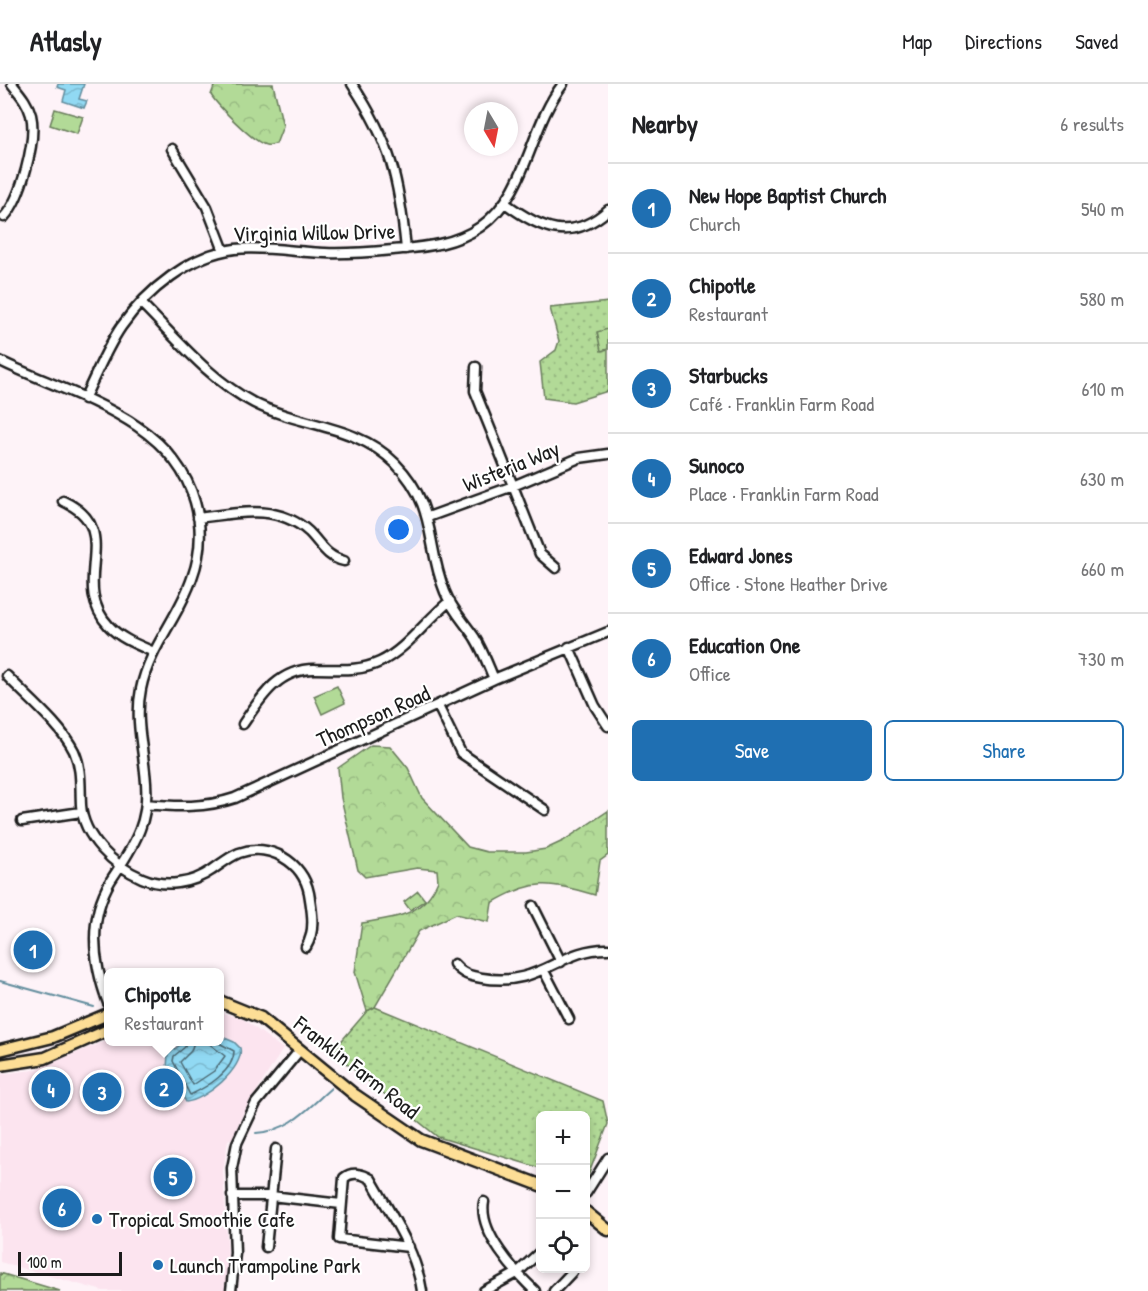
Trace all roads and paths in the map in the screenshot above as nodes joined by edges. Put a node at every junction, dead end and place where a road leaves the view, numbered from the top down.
1 (12, 84) edge
2 (351, 84) edge
3 (563, 84) edge
4 (172, 149) dead end
5 (505, 203) junction
6 (608, 210) edge
7 (4, 218) dead end
8 (406, 249) junction
9 (224, 251) junction
10 (142, 304) junction
11 (0, 361) edge
12 (476, 367) dead end
13 (84, 399) junction
14 (608, 454) edge
15 (513, 486) junction
16 (63, 501) dead end
17 (428, 517) junction
18 (198, 518) junction
19 (344, 561) dead end
20 (556, 568) dead end
21 (450, 602) junction
22 (608, 632) edge
23 (569, 647) junction
24 (153, 652) junction
25 (7, 676) dead end
26 (494, 679) junction
27 (438, 706) junction
28 (243, 724) dead end
29 (608, 726) edge
30 (146, 804) junction
31 (545, 810) dead end
32 (81, 812) junction
33 (22, 821) dead end
34 (122, 864) junction
35 (532, 906) dead end
36 (306, 947) dead end
37 (608, 949) edge
38 (561, 962) junction
39 (454, 964) dead end
40 (544, 971) junction
41 (104, 989) edge
42 (224, 1003) edge
43 (104, 1016) edge
44 (569, 1019) dead end
45 (104, 1032) edge
46 (0, 1050) edge
47 (300, 1050) junction
48 (0, 1065) edge
49 (276, 1149) dead end
50 (608, 1158) edge
51 (536, 1183) edge
52 (590, 1185) edge
53 (232, 1196) junction
54 (271, 1196) junction
55 (484, 1202) dead end
56 (341, 1204) junction
57 (590, 1216) edge
58 (608, 1230) edge
59 (266, 1247) dead end
60 (409, 1247) junction
61 (536, 1256) edge
62 (517, 1273) junction
63 (571, 1273) edge
64 (231, 1291) edge
65 (422, 1291) edge
66 (484, 1291) edge
67 (535, 1291) edge
68 (554, 1291) edge

1 - 7 street
2 - 8 street
3 - 5 street, Virginia Willow Drive
4 - 9 street
5 - 6 street
5 - 8 street, Virginia Willow Drive
8 - 9 street, Virginia Willow Drive
9 - 10 street, Virginia Willow Drive
10 - 13 street, Virginia Willow Drive
10 - 17 street
11 - 13 street
12 - 15 street
13 - 18 street
14 - 15 street, Wisteria Way
15 - 17 street, Wisteria Way
15 - 20 street
16 - 24 street
17 - 21 street
18 - 19 street
18 - 24 street
21 - 26 street
21 - 28 street
22 - 23 street, Thompson Road
23 - 26 street, Thompson Road
23 - 29 street
24 - 30 street
25 - 32 street
26 - 27 street, Thompson Road
27 - 30 street, Thompson Road
27 - 31 street
30 - 34 street
32 - 33 street
32 - 34 street
34 - 36 street
34 - 41 street
35 - 38 street
37 - 38 street
38 - 40 street
39 - 40 street
40 - 44 street
42 - 47 main road, Franklin Farm Road
43 - 46 main road
45 - 48 main road
47 - 51 main road, Franklin Farm Road
47 - 53 street
49 - 54 street
50 - 52 street
53 - 54 street
53 - 64 street
54 - 56 street
54 - 59 street
55 - 62 street
56 - 60 street
56 - 60 street
57 - 58 main road
60 - 65 street
61 - 62 street
62 - 66 street
62 - 67 street
63 - 68 street

